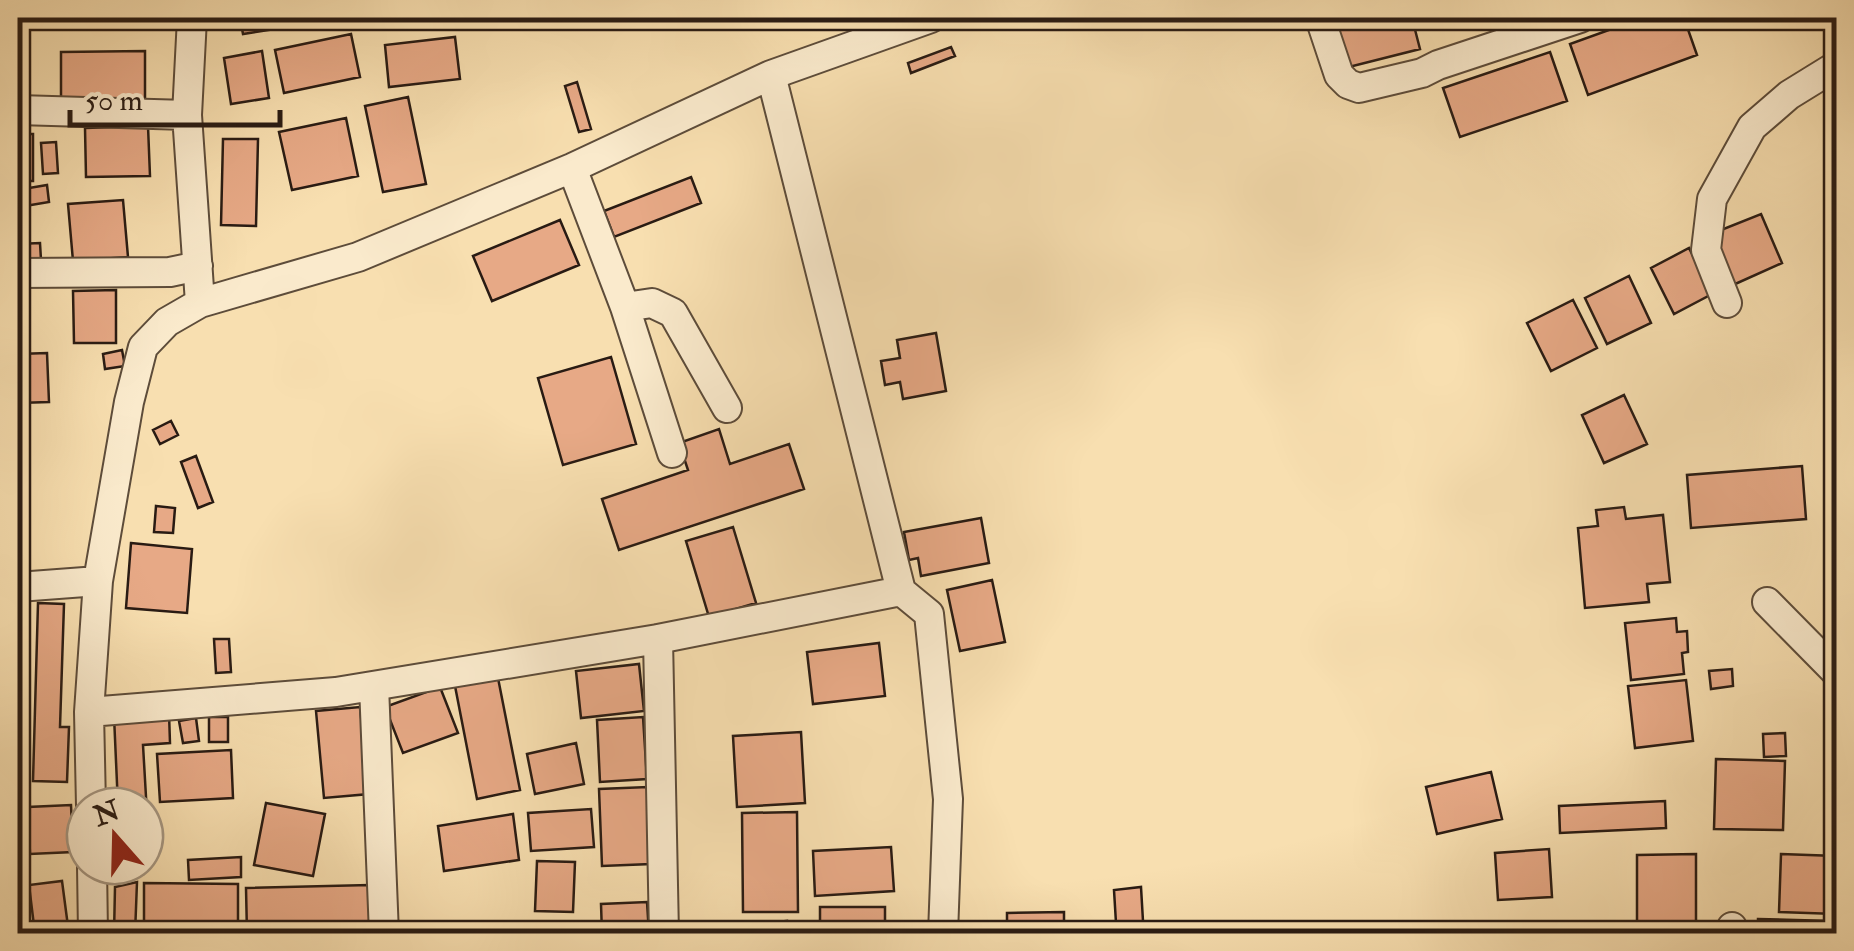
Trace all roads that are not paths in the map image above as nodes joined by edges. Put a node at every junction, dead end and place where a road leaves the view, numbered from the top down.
1 (192, 18) edge
2 (931, 18) edge
3 (1320, 18) edge
4 (1580, 18) edge
5 (1836, 66) edge
6 (771, 76) junction
7 (18, 110) edge
8 (188, 116) junction
9 (572, 168) junction
10 (198, 266) junction
11 (18, 273) edge
12 (1727, 302) dead end
13 (200, 303) junction
14 (625, 307) junction
15 (727, 408) dead end
16 (672, 453) dead end
17 (98, 580) junction
18 (18, 587) edge
19 (901, 591) junction
20 (1768, 602) dead end
21 (658, 639) junction
22 (1836, 672) edge
23 (374, 686) junction
24 (89, 712) junction
25 (91, 786) edge
26 (93, 886) edge
27 (94, 934) edge
28 (384, 934) edge
29 (664, 934) edge
30 (944, 934) edge

1 - 8 street
2 - 6 street
3 - 4 street
5 - 12 street
6 - 9 street
6 - 19 street
7 - 8 street
8 - 10 street
9 - 13 street
9 - 14 street
10 - 11 street
10 - 13 street
13 - 17 street
14 - 15 street
14 - 16 street
17 - 18 street
17 - 24 street
19 - 21 street
19 - 30 street
20 - 22 street
21 - 23 street
21 - 29 street
23 - 24 street
23 - 28 street
24 - 25 street
26 - 27 street

